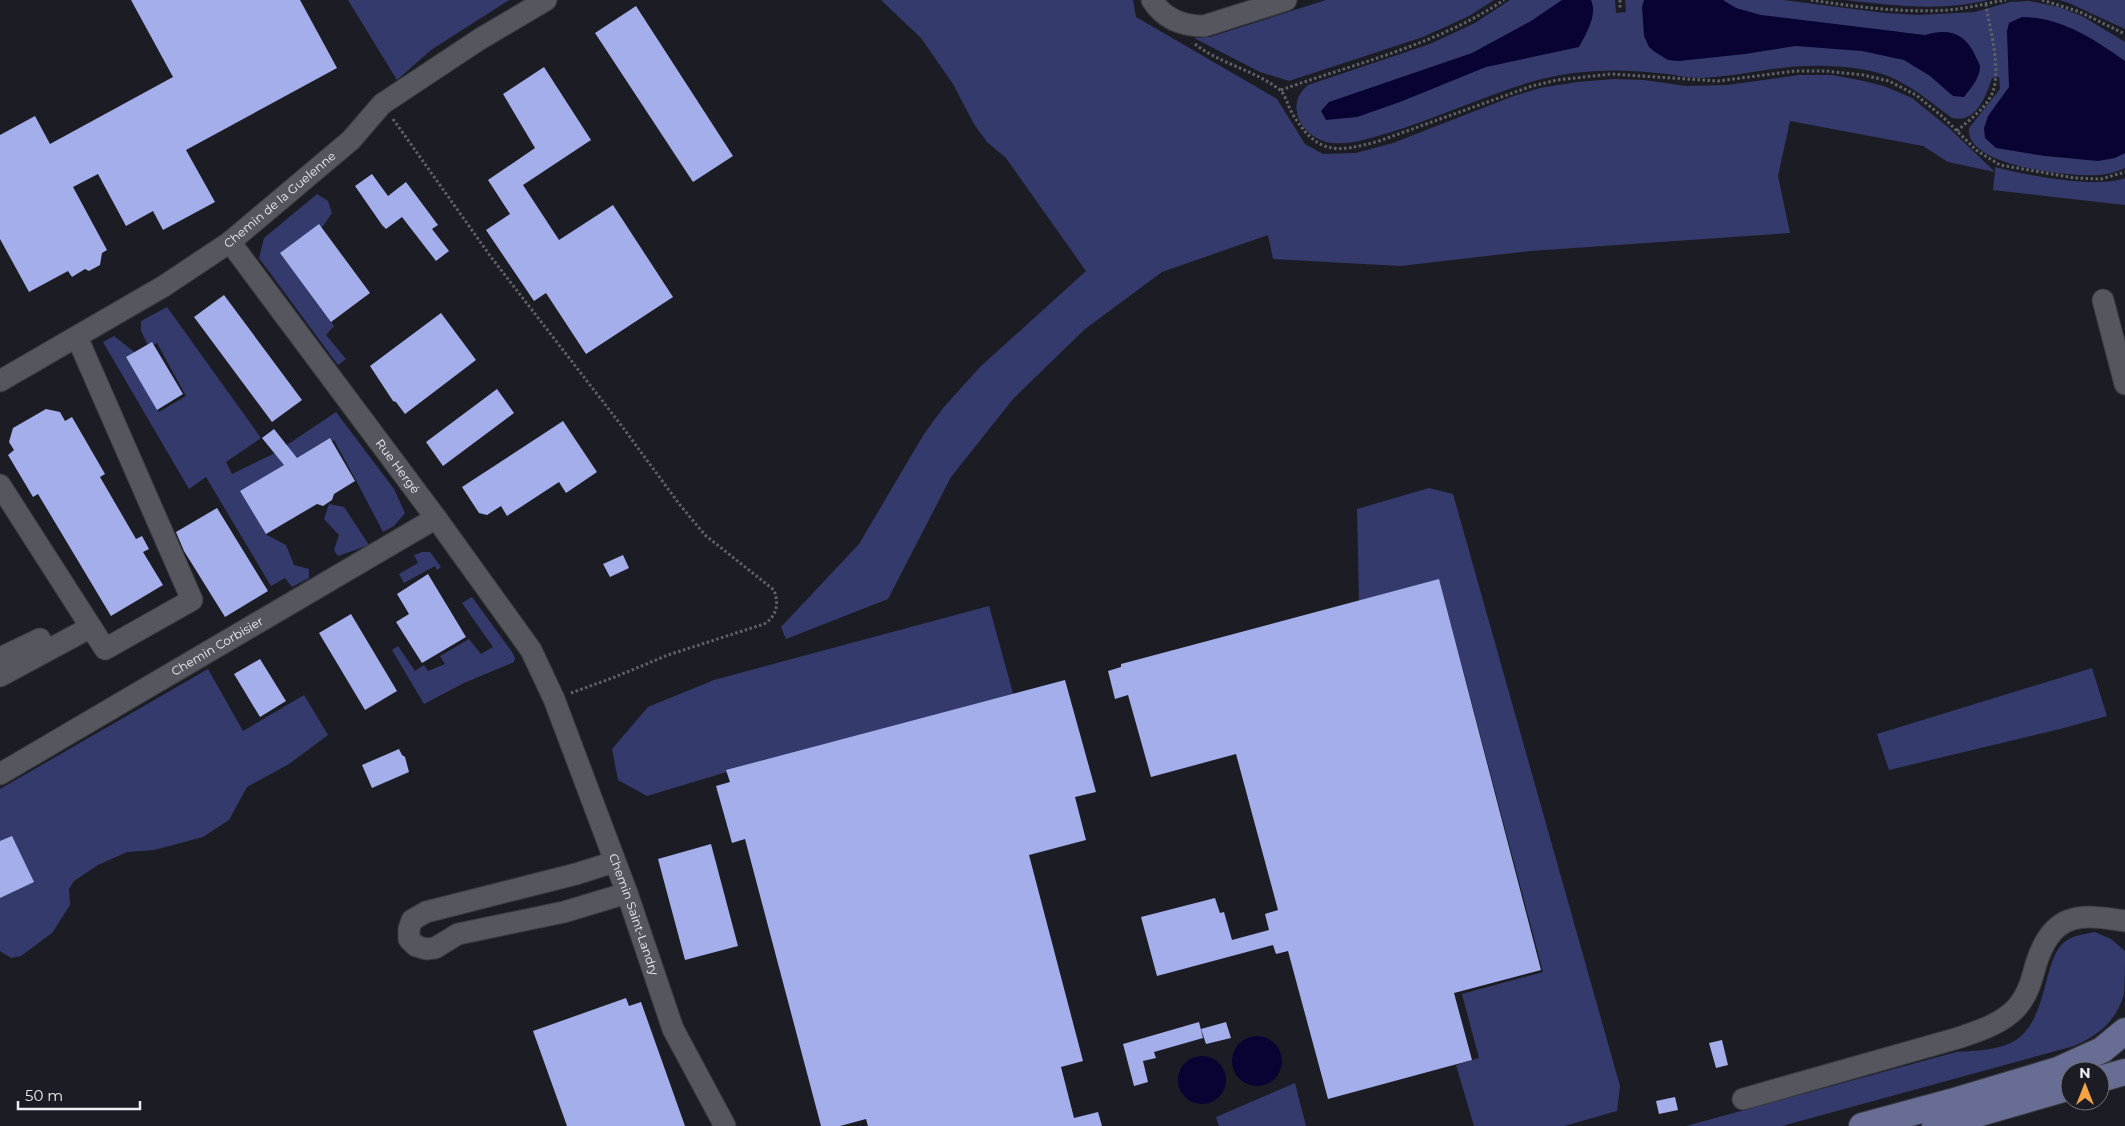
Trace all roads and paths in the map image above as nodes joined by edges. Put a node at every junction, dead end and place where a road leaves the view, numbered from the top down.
1 (546, 0) edge
2 (1152, 0) edge
3 (1286, 0) edge
4 (1504, 0) edge
5 (1620, 0) edge
6 (1810, 0) edge
7 (2006, 0) edge
8 (2042, 0) edge
9 (1986, 4) junction
10 (1620, 9) dead end
11 (1175, 21) junction
12 (2125, 34) edge
13 (1281, 90) junction
14 (382, 104) junction
15 (1957, 131) junction
16 (2125, 172) edge
17 (230, 242) junction
18 (2103, 300) dead end
19 (77, 337) junction
20 (0, 381) edge
21 (2125, 384) edge
22 (0, 485) edge
23 (436, 518) junction
24 (88, 622) junction
25 (0, 658) edge
26 (0, 676) edge
27 (554, 699) junction
28 (0, 774) edge
29 (614, 862) junction
30 (627, 893) junction
31 (2116, 919) edge
32 (2125, 938) edge
33 (2125, 1031) edge
34 (2125, 1072) edge
35 (2110, 1076) edge
36 (2060, 1091) edge
37 (1743, 1098) dead end
38 (726, 1126) edge
39 (1862, 1126) edge
40 (1936, 1126) edge

1 - 14 street, Chemin de la Guelenne
2 - 11 street
3 - 11 street
4 - 13 path
5 - 10 path
6 - 9 path
7 - 9 path
8 - 12 path
9 - 15 path
11 - 13 path
13 - 15 path
14 - 17 street, Chemin de la Guelenne
14 - 27 path
15 - 16 path
17 - 19 street, Chemin de la Guelenne
17 - 23 street, Rue Hergé
18 - 21 street
19 - 20 street, Chemin de la Guelenne
19 - 24 street
22 - 24 street
23 - 27 street, Rue Hergé
23 - 28 street, Chemin Corbisier
24 - 25 street
24 - 26 street
27 - 29 street, Chemin Saint-Landry
29 - 30 street, Chemin Saint-Landry
29 - 30 street
30 - 38 street, Chemin Saint-Landry
31 - 32 street
31 - 37 street
33 - 39 main road
34 - 35 main road
36 - 40 main road

